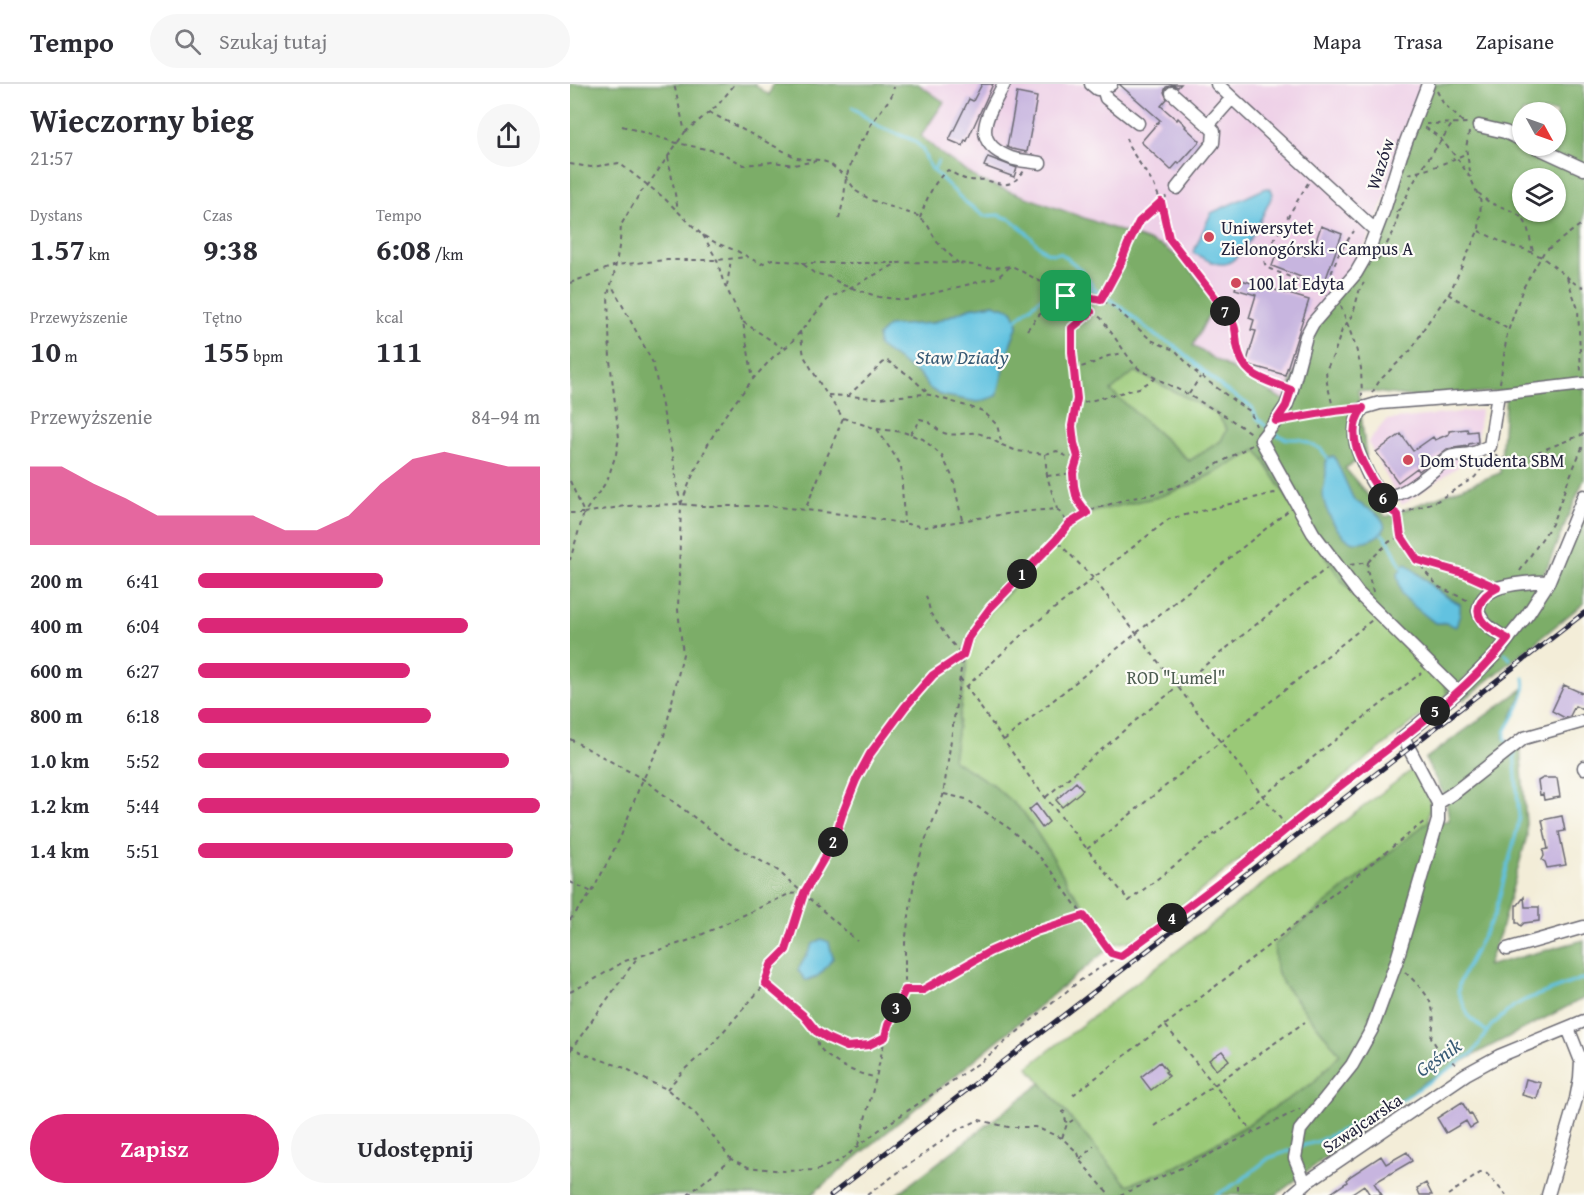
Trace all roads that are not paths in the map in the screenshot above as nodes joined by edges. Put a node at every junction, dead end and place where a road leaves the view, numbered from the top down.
1 (1004, 84) edge
2 (1090, 84) edge
3 (1217, 84) edge
4 (1431, 85) edge
5 (1107, 86) edge
6 (1172, 93) dead end
7 (1232, 98) junction
8 (1138, 123) dead end
9 (1208, 125) junction
10 (1479, 126) dead end
11 (1512, 135) edge
12 (1556, 156) edge
13 (1035, 162) road end
14 (1584, 169) edge
15 (1177, 188) road end
16 (1376, 231) junction
17 (1583, 384) edge
18 (1498, 394) junction
19 (1584, 496) edge
20 (1548, 582) junction
21 (1508, 639) junction
22 (1458, 692) junction
23 (1584, 721) edge
24 (1438, 807) junction
25 (1584, 927) edge
26 (1507, 949) dead end
27 (1584, 1021) edge
28 (1569, 1028) junction
29 (1307, 1182) junction
30 (1292, 1195) edge
31 (1548, 1195) edge

1 - 13 street
2 - 5 street
3 - 7 street
4 - 16 street, Wazów
5 - 8 street
6 - 9 street
7 - 9 street
7 - 16 street
9 - 15 street
10 - 11 street
12 - 14 street
16 - 22 street, Wazów
17 - 18 street
18 - 18 street
19 - 20 street
20 - 21 street
20 - 21 street
21 - 22 street
22 - 24 street
23 - 24 street
24 - 29 street
25 - 26 street
27 - 28 street, Szwajcarska
28 - 29 street, Szwajcarska
28 - 31 street
29 - 30 street, Szwajcarska

